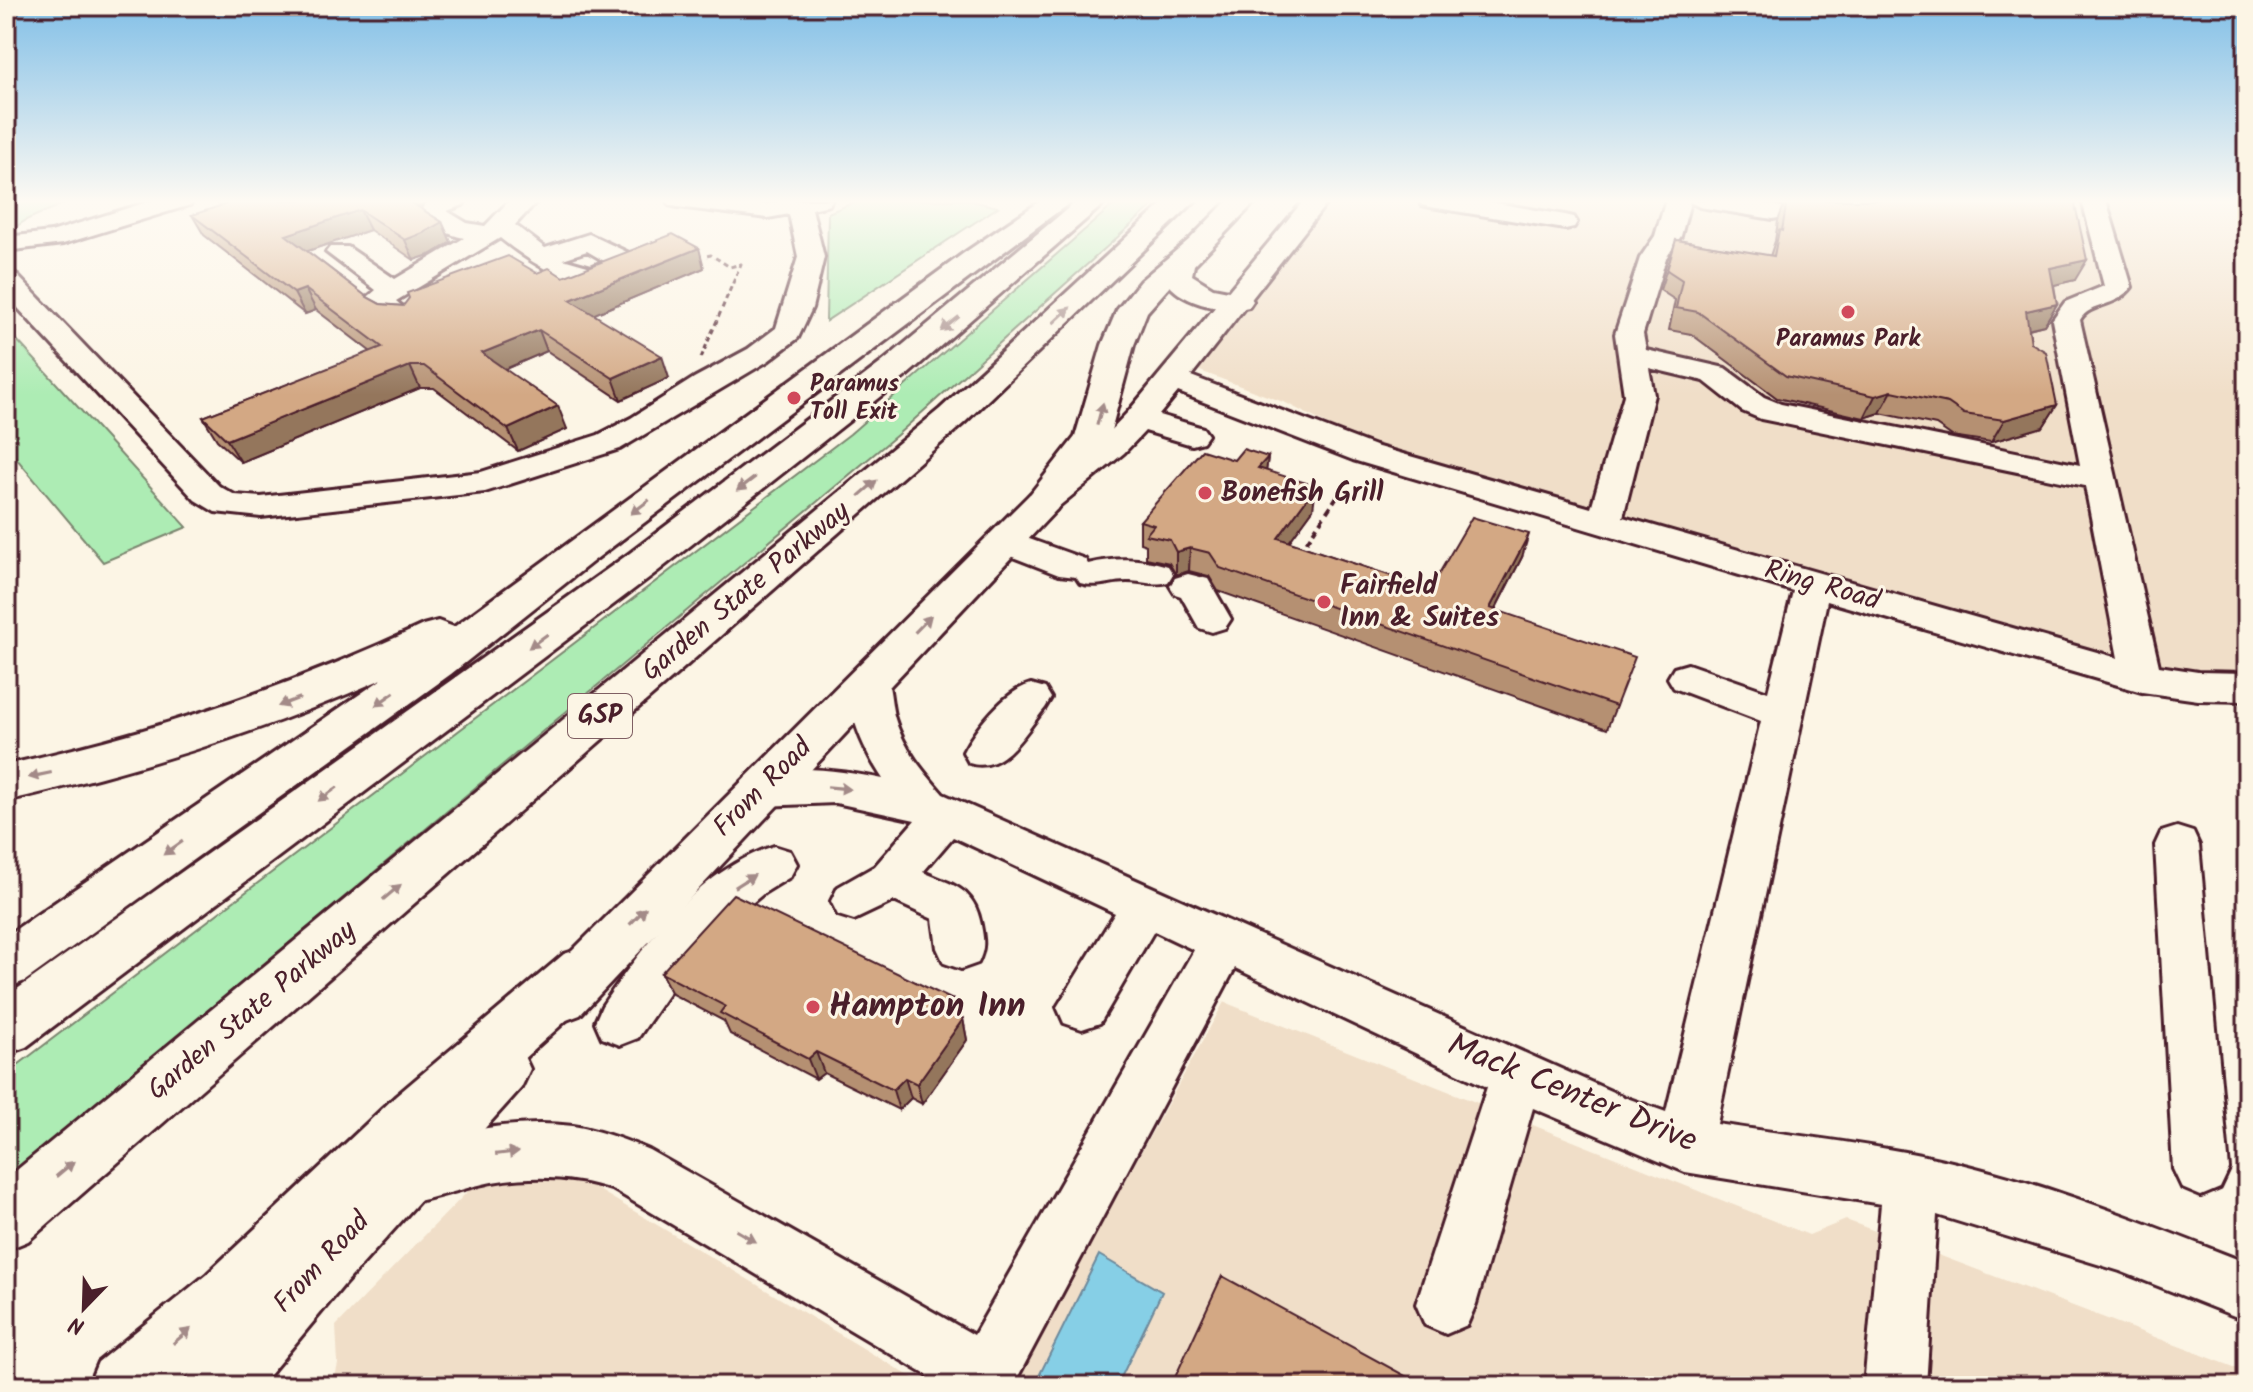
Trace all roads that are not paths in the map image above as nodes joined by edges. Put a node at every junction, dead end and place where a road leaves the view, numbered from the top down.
1 (358, 265) edge
2 (436, 265) edge
3 (809, 265) edge
4 (966, 265) edge
5 (1018, 265) edge
6 (1114, 265) edge
7 (1176, 265) edge
8 (1180, 265) edge
9 (1266, 265) edge
10 (1651, 265) edge
11 (2110, 265) edge
12 (6, 279) edge
13 (394, 290) junction
14 (1238, 301) junction
15 (402, 318) edge
16 (1633, 356) junction
17 (1178, 373) junction
18 (1139, 419) junction
19 (1192, 435) dead end
20 (2100, 479) junction
21 (1043, 502) junction
22 (1604, 523) junction
23 (1004, 541) junction
24 (582, 550) junction
25 (1813, 583) junction
26 (1212, 619) dead end
27 (1688, 678) dead end
28 (2142, 678) junction
29 (869, 680) junction
30 (2247, 687) edge
31 (1031, 698) dead end
32 (1783, 713) junction
33 (984, 752) dead end
34 (6, 783) edge
35 (761, 789) junction
36 (936, 810) junction
37 (2177, 845) dead end
38 (774, 864) dead end
39 (1145, 905) junction
40 (1224, 942) junction
41 (961, 948) dead end
42 (6, 965) edge
43 (583, 971) junction
44 (1082, 1007) dead end
45 (620, 1022) dead end
46 (6, 1029) edge
47 (1517, 1075) junction
48 (1685, 1146) junction
49 (2201, 1169) dead end
50 (404, 1176) junction
51 (1911, 1181) junction
52 (6, 1219) edge
53 (2247, 1292) edge
54 (1446, 1304) dead end
55 (982, 1380) edge
56 (122, 1386) edge
57 (218, 1386) edge
58 (1895, 1386) edge

1 - 13 street
2 - 13 street
3 - 12 street
4 -> 24 main road
5 -> 46 main road
52 -> 6 main road, Garden State Parkway / GSP
21 -> 7 main road
8 - 14 main road
9 - 14 street, From Road
10 - 16 street
11 - 20 street
13 - 15 street
14 - 17 street, From Road
16 - 20 street
16 - 22 street
17 - 18 street, From Road
17 - 22 street, Ring Road
18 - 19 street
18 - 21 street, From Road
20 - 28 street
21 - 23 main road, From Road
22 - 25 street, Ring Road
23 - 26 street
29 -> 23 main road, From Road
24 -> 34 main road
24 -> 42 main road
25 - 28 street, Ring Road
25 - 32 street
27 - 32 street
28 - 30 street, Ring Road
29 - 35 main road, From Road
29 - 36 street, Mack Center Drive
31 - 33 street
32 - 48 street
35 -> 36 street, Mack Center Drive
43 -> 35 main road, From Road
36 - 39 street, Mack Center Drive
36 - 41 street
37 - 49 street
45 -> 38 street
39 - 40 street, Mack Center Drive
39 - 44 street
40 - 47 street, Mack Center Drive
40 - 55 street
43 - 50 main road, From Road
56 -> 43 main road
47 - 48 street, Mack Center Drive
47 - 54 street
48 - 51 street, Mack Center Drive
50 -> 55 street
50 - 57 main road, From Road
51 - 53 street, Mack Center Drive
51 - 58 street

